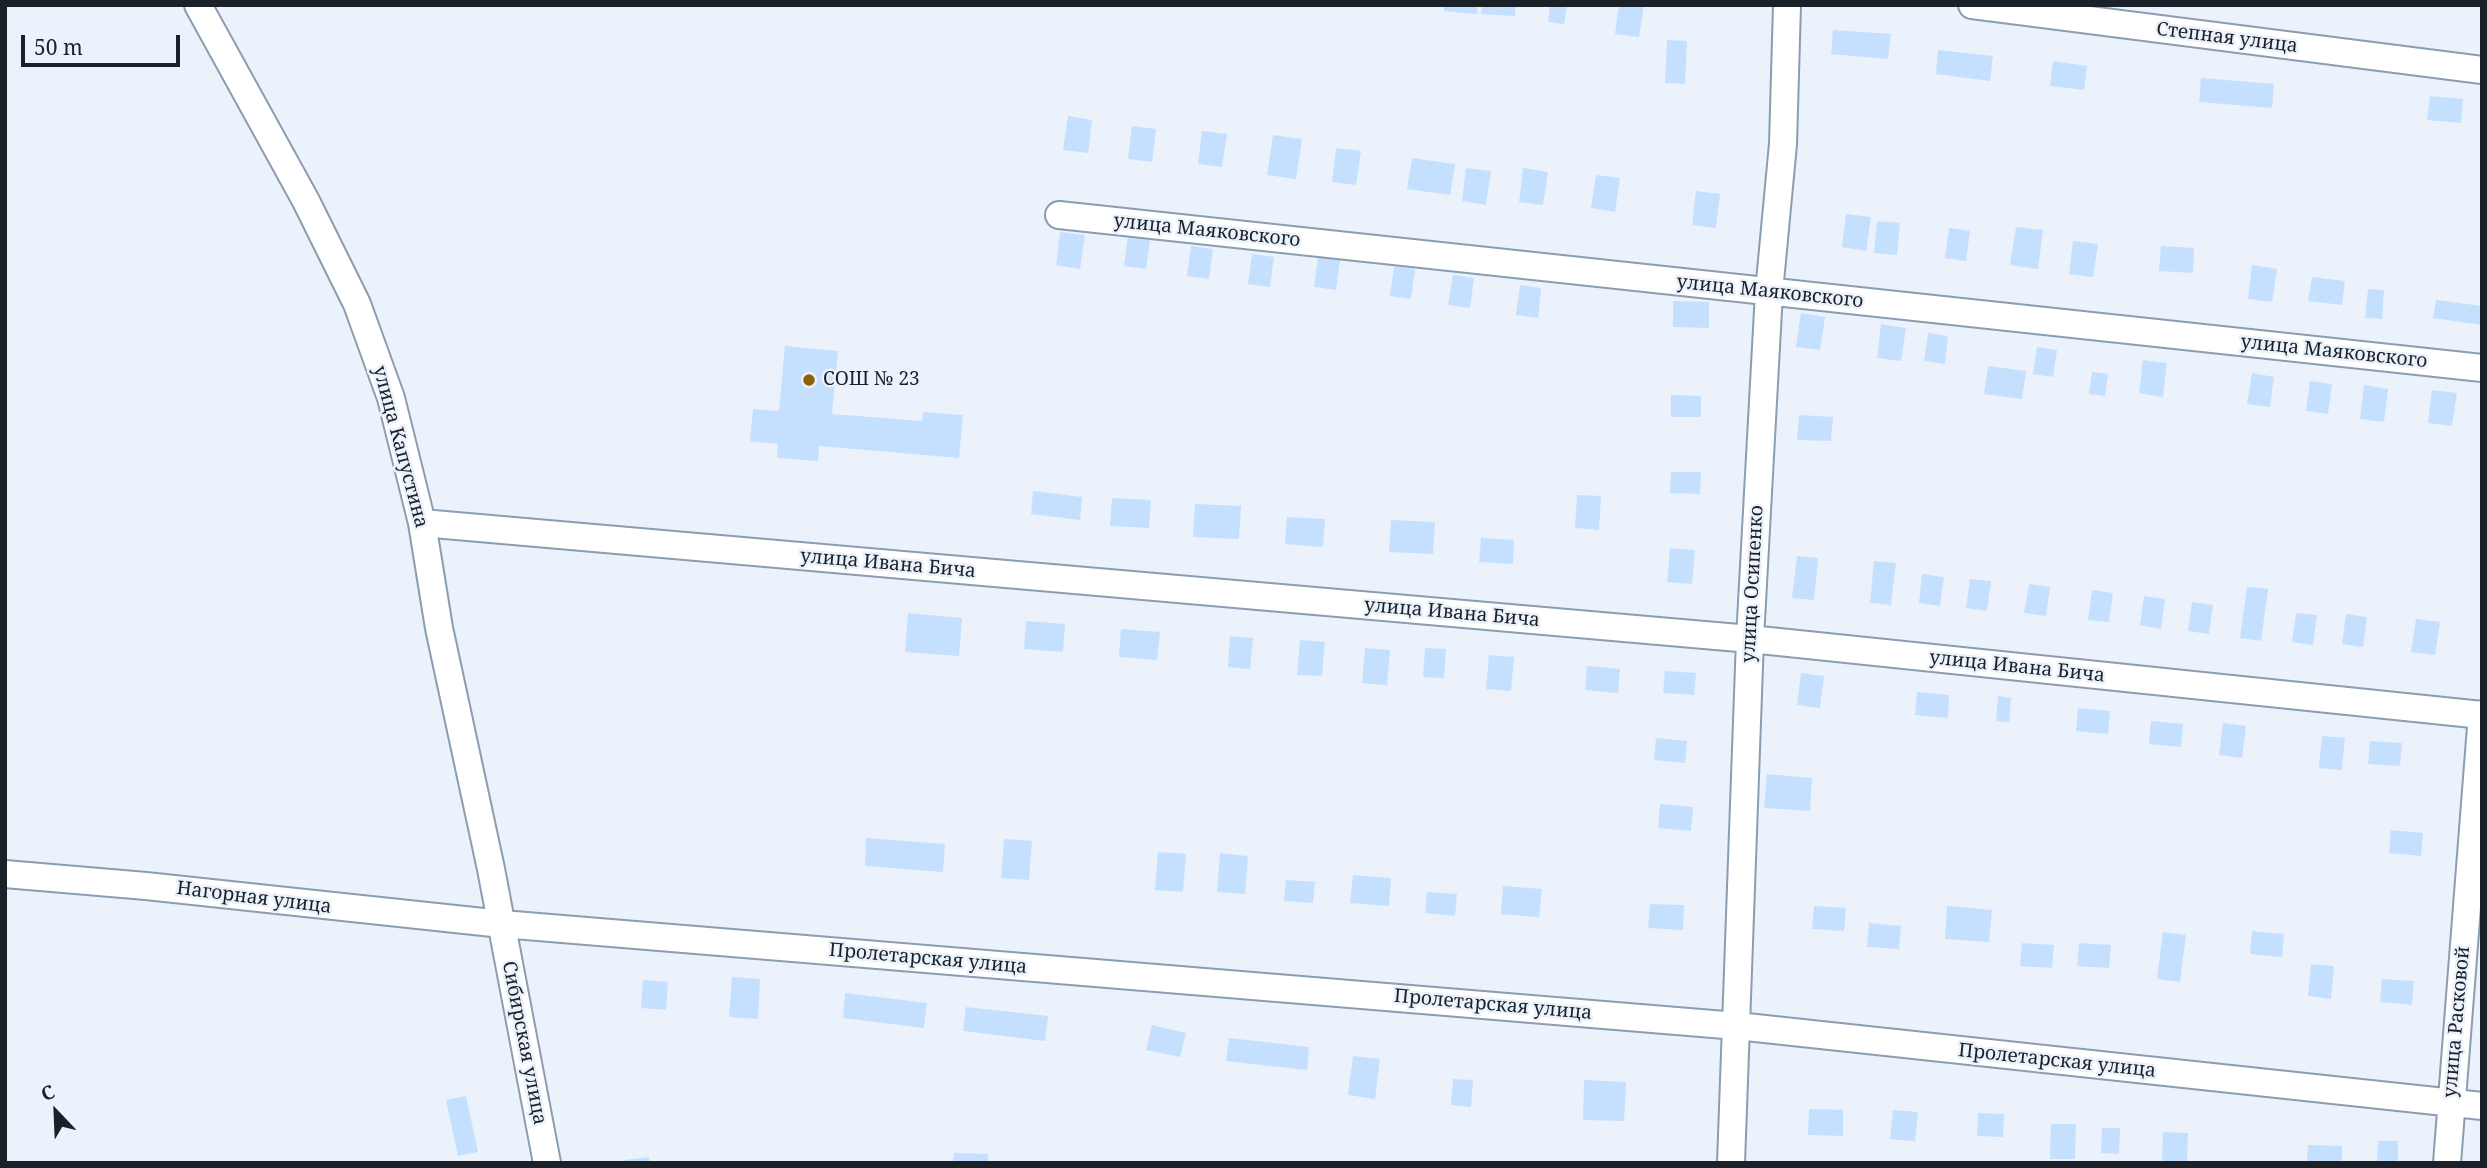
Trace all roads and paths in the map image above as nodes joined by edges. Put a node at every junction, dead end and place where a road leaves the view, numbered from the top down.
1 (198, 5) edge
2 (1787, 5) edge
3 (1972, 5) edge
4 (2482, 70) edge
5 (1059, 215) dead end
6 (1769, 292) junction
7 (2482, 368) edge
8 (422, 523) junction
9 (1750, 639) junction
10 (2482, 715) edge
11 (5, 874) edge
12 (502, 924) junction
13 (1737, 1026) junction
14 (2450, 1104) junction
15 (2482, 1106) edge
16 (547, 1163) edge
17 (1731, 1163) edge
18 (2447, 1163) edge

1 - 8 street, улица Капустина
2 - 6 street, улица Осипенко
3 - 4 street, Степная улица
5 - 6 street, улица Маяковского
6 - 7 street, улица Маяковского
6 - 9 street, улица Осипенко
8 - 9 street, улица Ивана Бича
8 - 12 street, улица Капустина
9 - 10 street, улица Ивана Бича
9 - 13 street, улица Осипенко
10 - 14 street, улица Расковой
11 - 12 street, Нагорная улица
12 - 13 street, Пролетарская улица
12 - 16 street, Сибирская улица
13 - 14 street, Пролетарская улица
13 - 17 street, улица Осипенко
14 - 15 street, Пролетарская улица
14 - 18 street, улица Расковой

